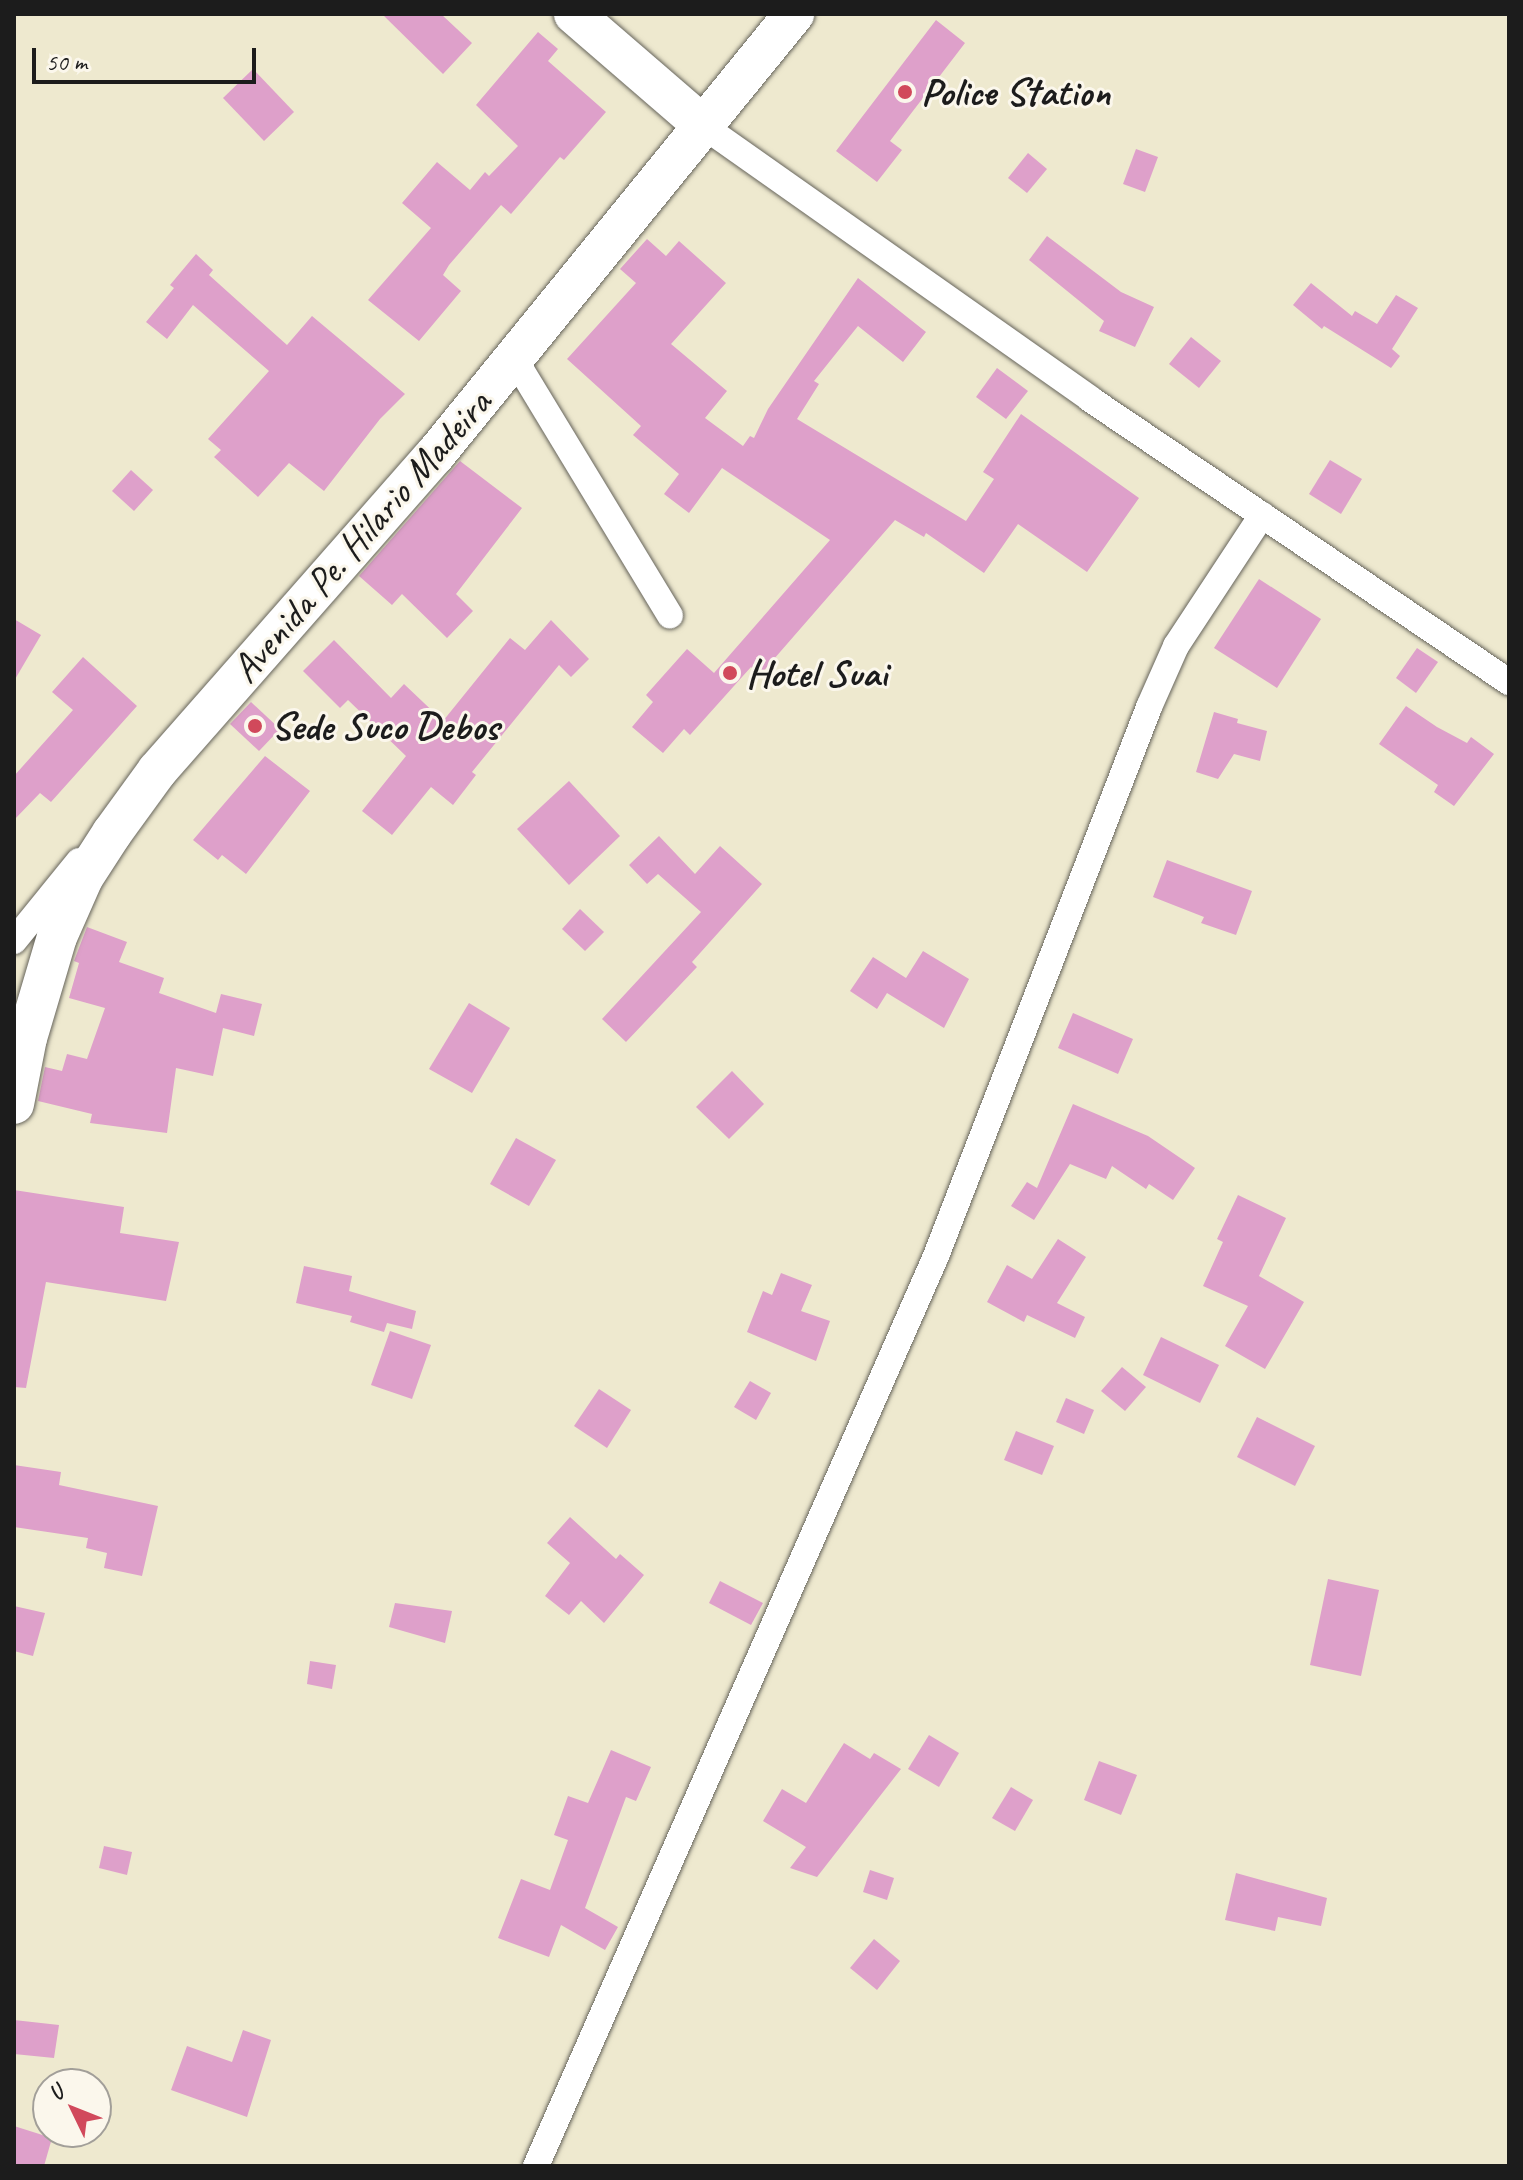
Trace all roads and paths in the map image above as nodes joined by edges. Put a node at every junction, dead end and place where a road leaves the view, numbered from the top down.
1 (574, 14) edge
2 (794, 14) edge
3 (705, 127) junction
4 (514, 358) junction
5 (1262, 515) junction
6 (670, 616) dead end
7 (1509, 682) edge
8 (157, 771) junction
9 (14, 941) edge
10 (20, 1028) edge
11 (14, 1104) edge
12 (536, 2166) edge

1 - 3 main road
2 - 3 main road, Avenida Pe. Hilario Madeira
3 - 4 main road, Avenida Pe. Hilario Madeira
3 - 5 street
4 - 6 street
4 - 8 main road, Avenida Pe. Hilario Madeira
5 - 7 street
5 - 12 street
8 - 9 street
8 - 10 main road, Avenida Pe. Hilario Madeira
10 - 11 main road, Avenida Pe. Hilario Madeira

